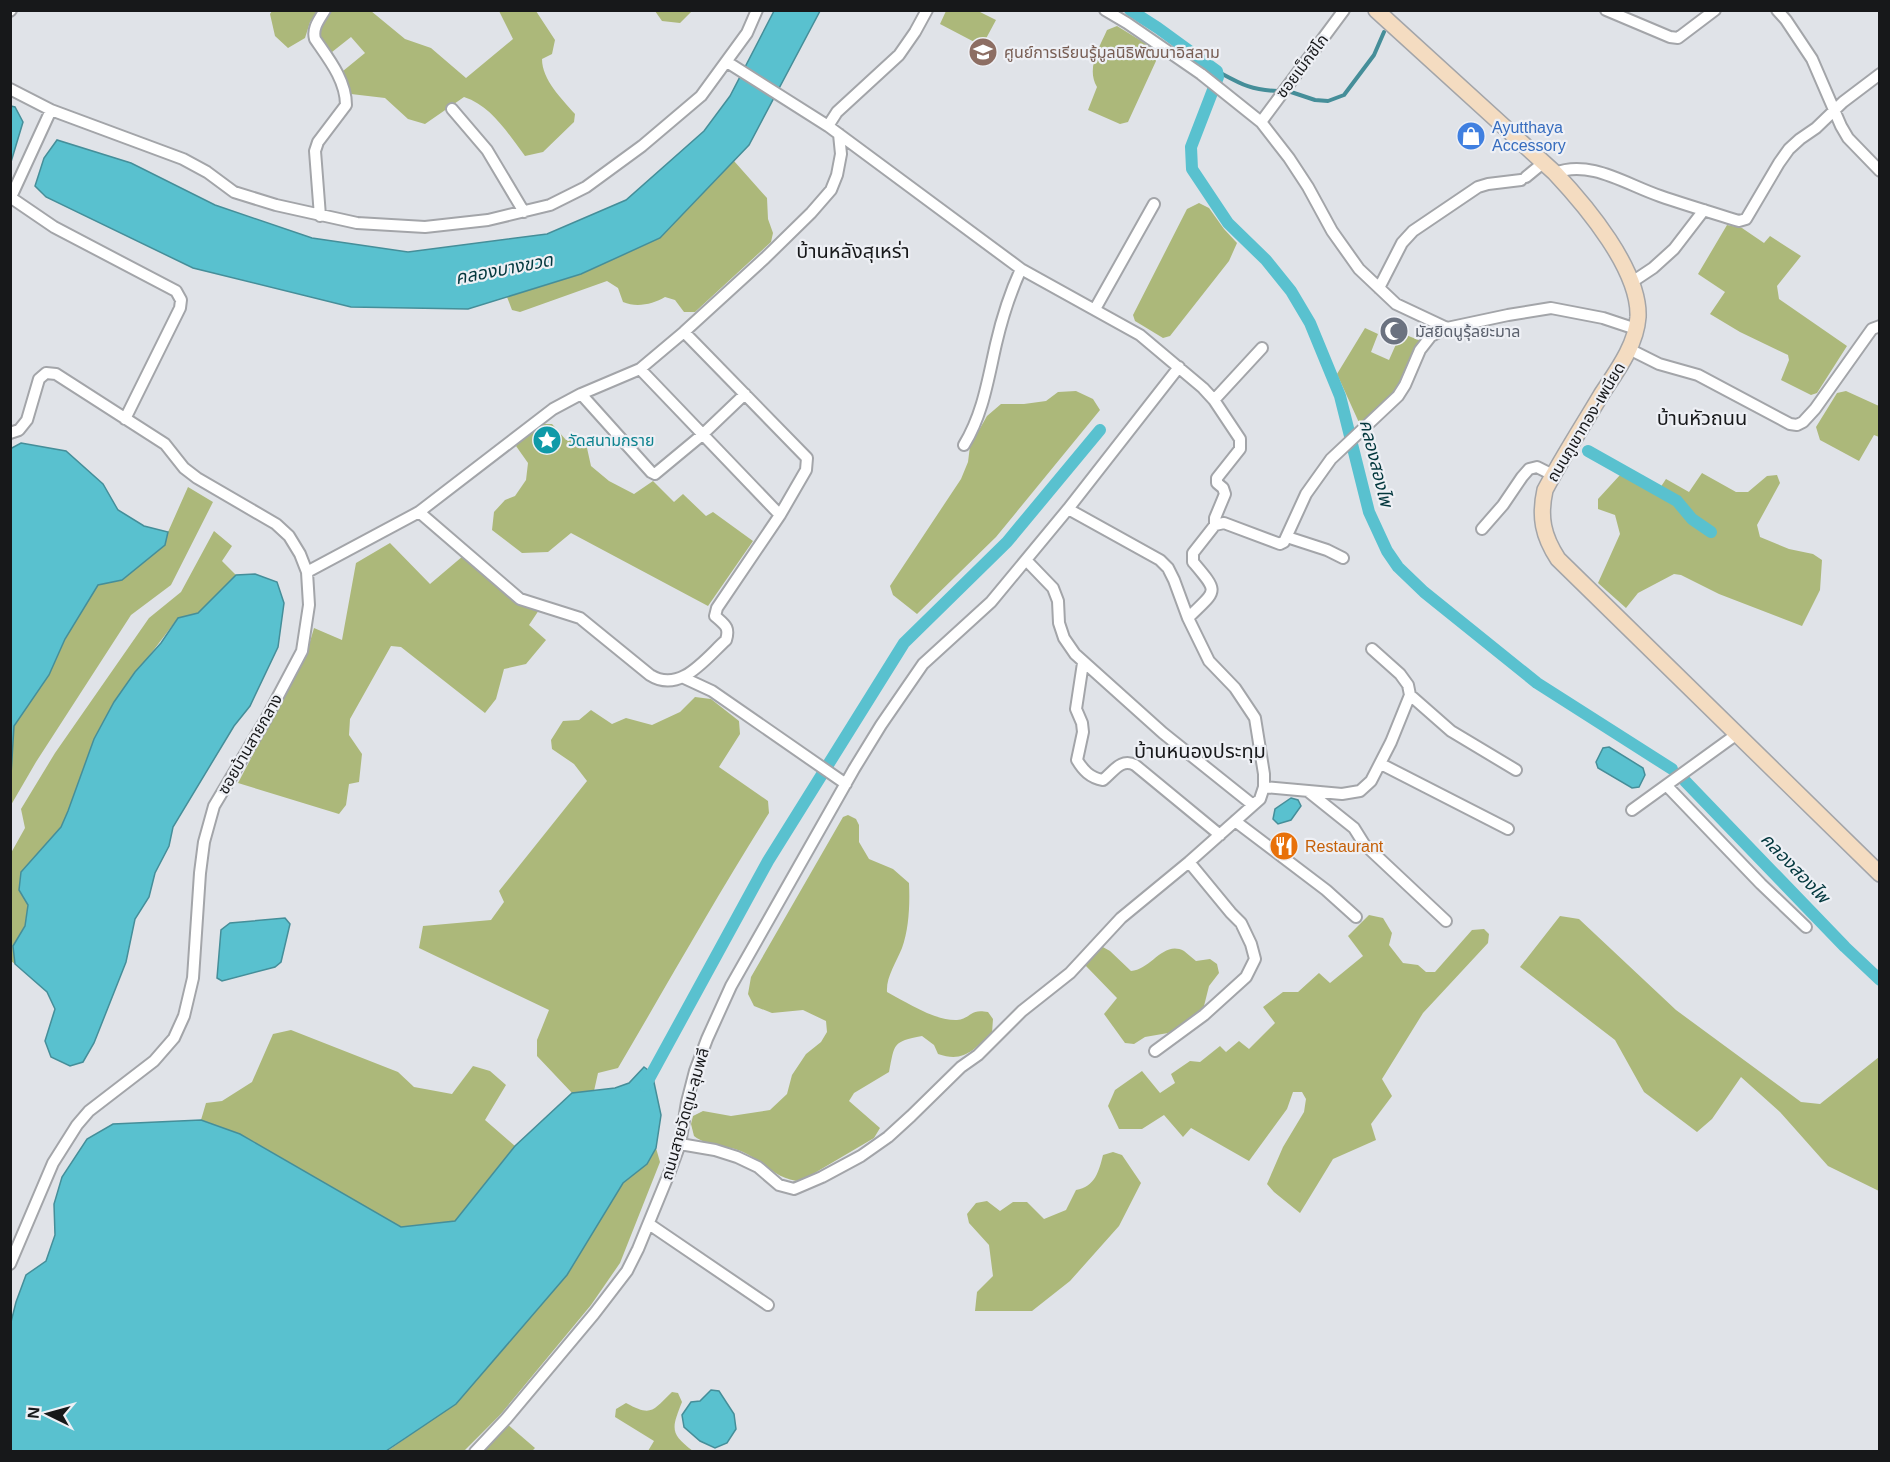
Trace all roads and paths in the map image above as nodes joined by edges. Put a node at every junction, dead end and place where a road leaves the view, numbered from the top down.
1 (325, 10) edge
2 (758, 10) edge
3 (927, 10) edge
4 (1105, 10) edge
5 (1344, 10) edge
6 (1376, 10) edge
7 (1606, 10) edge
8 (1715, 10) edge
9 (1777, 10) edge
10 (730, 64) junction
11 (1880, 74) edge
12 (10, 89) edge
13 (452, 109) dead end
14 (51, 110) junction
15 (1834, 110) junction
16 (1261, 122) junction
17 (828, 126) junction
18 (839, 134) junction
19 (1549, 168) junction
20 (1880, 171) edge
21 (11, 197) edge
22 (1154, 204) dead end
23 (1704, 210) junction
24 (524, 212) junction
25 (320, 216) junction
26 (1021, 269) junction
27 (1632, 282) junction
28 (1379, 288) junction
29 (1095, 309) junction
30 (1880, 326) edge
31 (1447, 328) junction
32 (1636, 329) junction
33 (684, 332) junction
34 (1262, 348) dead end
35 (1629, 349) junction
36 (1179, 368) junction
37 (640, 369) junction
38 (581, 394) junction
39 (745, 394) junction
40 (1214, 400) junction
41 (125, 419) junction
42 (10, 433) edge
43 (702, 435) junction
44 (964, 445) dead end
45 (1553, 475) junction
46 (1068, 509) junction
47 (419, 513) junction
48 (780, 515) junction
49 (1215, 525) junction
50 (1482, 529) dead end
51 (1287, 537) junction
52 (1343, 558) dead end
53 (1026, 560) junction
54 (307, 572) junction
55 (1188, 618) junction
56 (1372, 649) dead end
57 (1083, 663) junction
58 (684, 678) junction
59 (1410, 695) junction
60 (1737, 734) junction
61 (1381, 764) junction
62 (1516, 770) dead end
63 (842, 782) junction
64 (1667, 786) junction
65 (1264, 788) junction
66 (1309, 792) junction
67 (1253, 805) junction
68 (1632, 810) dead end
69 (1235, 821) junction
70 (1508, 829) dead end
71 (1220, 835) junction
72 (1189, 862) junction
73 (1880, 874) edge
74 (1356, 917) dead end
75 (1446, 921) dead end
76 (1806, 927) dead end
77 (1155, 1051) dead end
78 (680, 1144) junction
79 (649, 1224) junction
80 (10, 1264) edge
81 (768, 1305) dead end
82 (475, 1452) edge

1 - 25 street
2 - 10 street
3 - 17 street
4 - 16 street
5 - 16 street, ซอยเม็กซิโก
6 - 19 street, ถนนภูเขาทอง-เพนียด
7 - 8 street
9 - 15 street
10 - 17 street
10 - 24 street
11 - 15 street
12 - 14 street
13 - 24 street
14 - 21 street
14 - 25 street
15 - 20 street
15 - 23 street
16 - 28 street
17 - 18 street
18 - 26 street
18 - 33 street
19 - 23 street
19 - 27 street, ถนนภูเขาทอง-เพนียด
19 - 28 street
21 - 41 street
22 - 29 street
23 - 27 street
24 - 25 street
26 - 29 street
26 - 44 street
27 - 32 street, ถนนภูเขาทอง-เพนียด
28 - 31 street
29 - 36 street
30 - 35 street
31 - 32 street
31 - 51 street
32 - 35 street, ถนนภูเขาทอง-เพนียด
33 - 37 street
33 - 39 street
34 - 40 street
35 - 45 street, ถนนภูเขาทอง-เพนียด
36 - 40 street
36 - 46 street, ถนนสายวัดตูม-ลุมพลี
37 - 38 street
37 - 43 street
38 - 43 street
38 - 47 street
39 - 43 street
39 - 48 street
40 - 49 street
41 - 42 street, ซอยบ้านสายกลาง
41 - 54 street, ซอยบ้านสายกลาง
43 - 48 street
45 - 50 street
45 - 60 street, ถนนภูเขาทอง-เพนียด
46 - 53 street, ถนนสายวัดตูม-ลุมพลี
46 - 55 street
47 - 54 street
47 - 58 street
48 - 58 street
49 - 51 street
49 - 55 street
51 - 52 street
53 - 57 street
53 - 63 street, ถนนสายวัดตูม-ลุมพลี
54 - 80 street, ซอยบ้านสายกลาง
55 - 65 street
56 - 59 street
57 - 67 street
57 - 71 street
58 - 63 street
59 - 61 street
59 - 62 street
60 - 64 street
60 - 73 street, ถนนภูเขาทอง-เพนียด
61 - 66 street
61 - 70 street
63 - 78 street, ถนนสายวัดตูม-ลุมพลี
64 - 68 street
64 - 76 street
65 - 66 street
65 - 67 street
66 - 75 street
67 - 69 street
69 - 71 street
69 - 74 street
71 - 72 street
72 - 77 street
72 - 78 street
78 - 79 street, ถนนสายวัดตูม-ลุมพลี
79 - 81 street
79 - 82 street, ถนนสายวัดตูม-ลุมพลี

